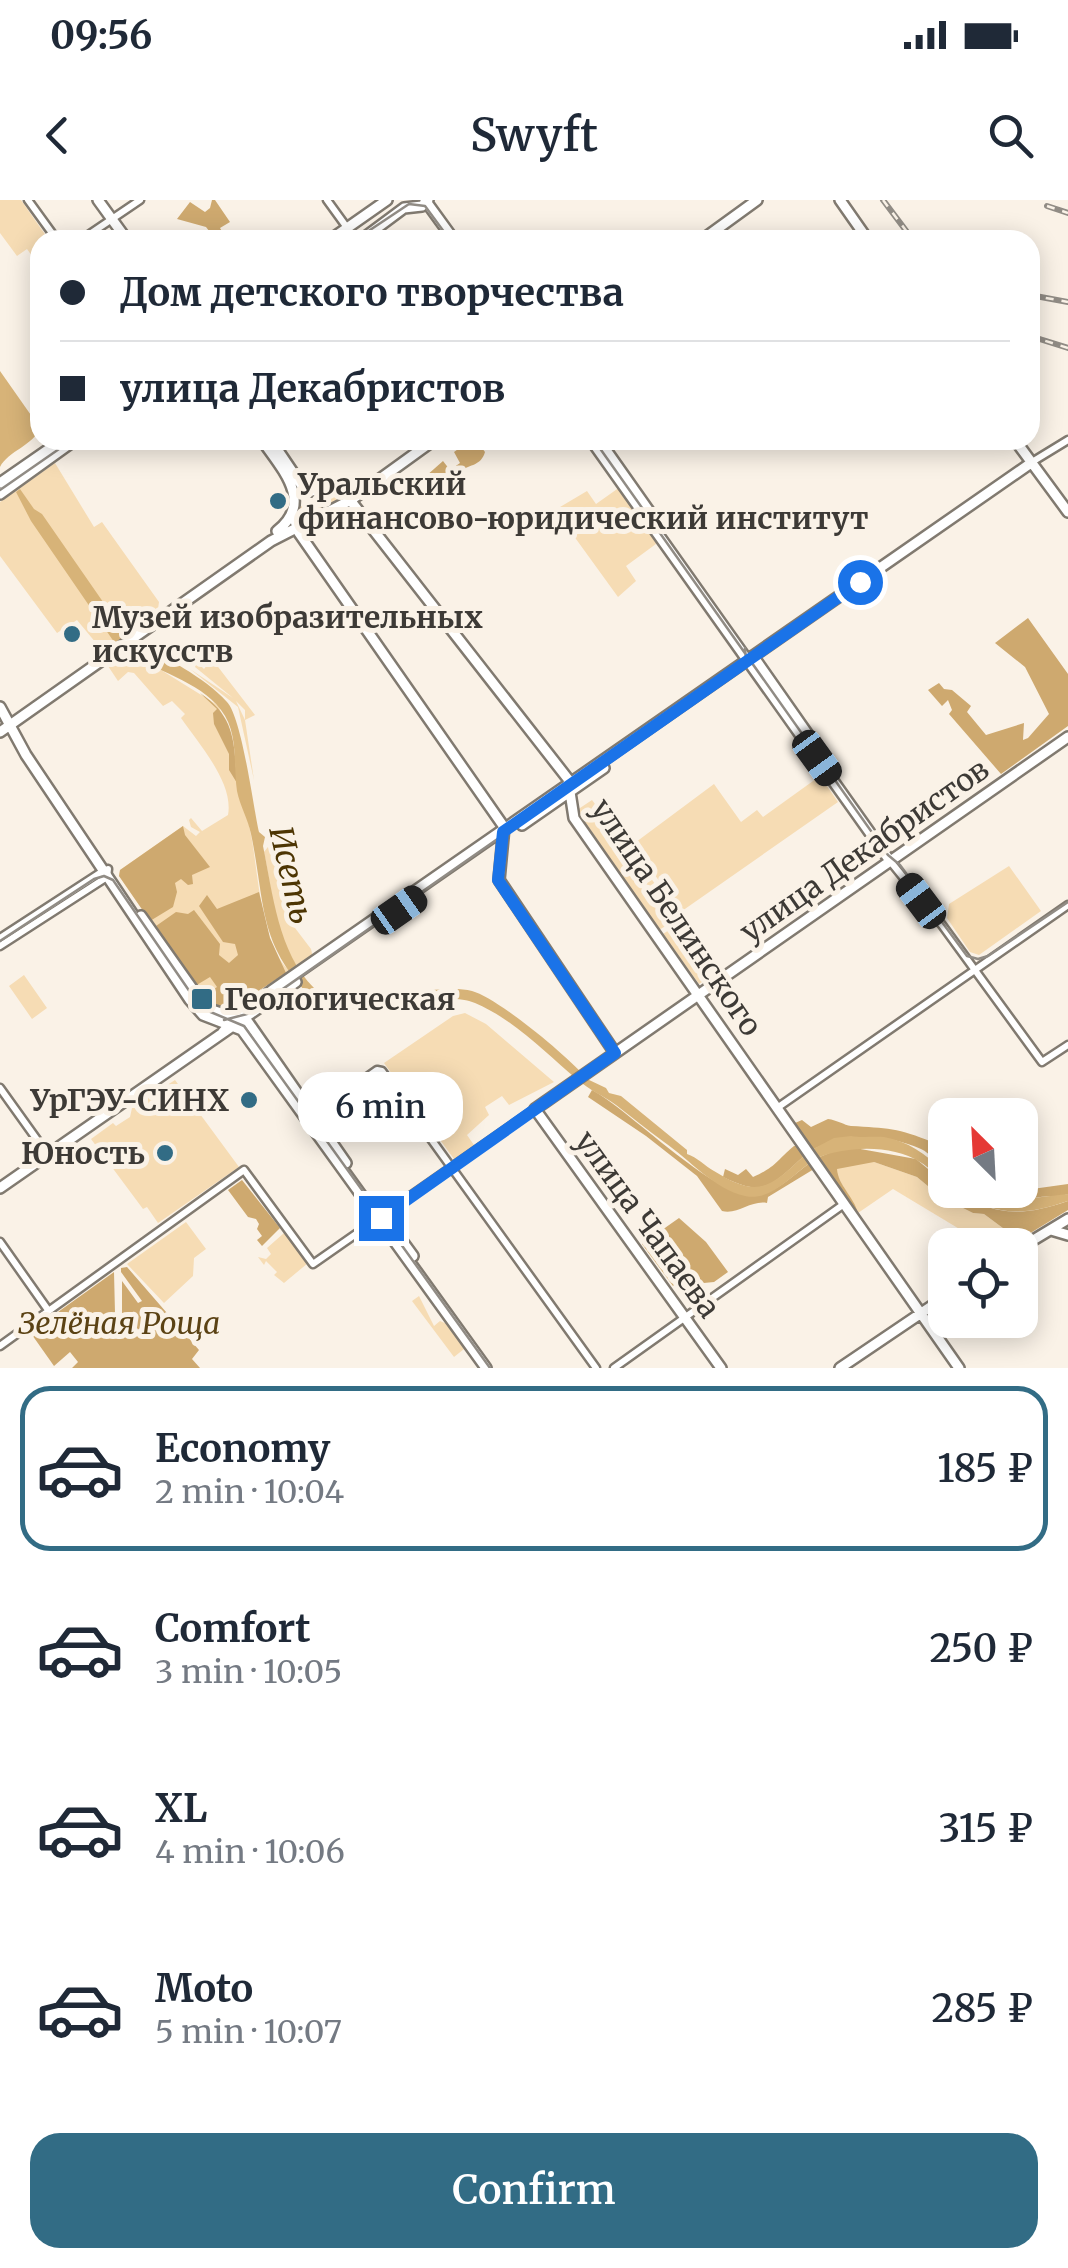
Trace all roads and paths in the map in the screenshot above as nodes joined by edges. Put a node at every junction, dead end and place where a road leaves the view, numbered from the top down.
1 (28, 200) edge
2 (102, 200) edge
3 (140, 200) edge
4 (327, 200) edge
5 (387, 200) edge
6 (760, 200) edge
7 (840, 200) edge
8 (424, 202) edge
9 (114, 218) junction
10 (347, 228) junction
11 (50, 230) edge
12 (96, 230) edge
13 (123, 230) edge
14 (344, 230) edge
15 (373, 230) edge
16 (444, 230) edge
17 (720, 230) edge
18 (861, 230) edge
19 (1068, 440) edge
20 (50, 450) edge
21 (60, 450) edge
22 (269, 450) edge
23 (278, 450) edge
24 (412, 450) edge
25 (420, 450) edge
26 (598, 450) edge
27 (606, 450) edge
28 (1021, 450) edge
29 (1031, 463) junction
30 (17, 476) junction
31 (2, 487) edge
32 (323, 487) junction
33 (341, 489) junction
34 (350, 500) junction
35 (340, 506) junction
36 (294, 509) junction
37 (1068, 512) edge
38 (310, 523) junction
39 (295, 527) junction
40 (137, 633) junction
41 (751, 660) junction
42 (0, 708) edge
43 (4, 726) edge
44 (1068, 737) edge
45 (570, 788) junction
46 (506, 832) junction
47 (892, 862) junction
48 (106, 871) junction
49 (1068, 905) edge
50 (0, 942) edge
51 (974, 969) junction
52 (699, 996) junction
53 (262, 1003) junction
54 (214, 1011) junction
55 (203, 1016) junction
56 (227, 1028) junction
57 (243, 1031) junction
58 (260, 1040) junction
59 (1068, 1045) edge
60 (615, 1053) junction
61 (0, 1088) edge
62 (322, 1108) dead end
63 (777, 1108) junction
64 (535, 1109) junction
65 (48, 1155) junction
66 (450, 1168) junction
67 (0, 1188) edge
68 (844, 1204) junction
69 (382, 1218) junction
70 (1068, 1218) edge
71 (1061, 1230) edge
72 (1038, 1240) edge
73 (0, 1242) edge
74 (928, 1309) edge
75 (48, 1310) junction
76 (920, 1314) junction
77 (686, 1318) junction
78 (0, 1346) edge
79 (489, 1368) edge
80 (596, 1368) edge
81 (614, 1368) edge
82 (721, 1368) edge
83 (840, 1368) edge
84 (959, 1368) edge

1 - 11 street
2 - 9 main road
3 - 9 street
4 - 10 street
5 - 10 main road
6 - 17 main road
7 - 18 main road
8 - 15 main road
8 - 16 main road
9 - 12 street
9 - 13 main road
10 - 14 main road
19 - 29 street
20 - 30 main road
21 - 30 main road
22 - 36 main road
23 - 32 main road
24 - 33 main road
25 - 34 main road
26 - 41 main road
27 - 41 main road
28 - 29 main road
29 - 37 main road
29 - 41 main road
30 - 31 main road
32 - 33 main road
32 - 36 main road
33 - 34 main road, улица Белинского
33 - 35 main road
34 - 35 main road
34 - 45 main road, улица Белинского
35 - 38 main road
36 - 38 main road
36 - 39 main road
36 - 40 main road
38 - 39 main road
39 - 40 main road
39 - 46 main road
40 - 43 main road
41 - 45 main road
41 - 47 main road
42 - 43 main road
43 - 48 main road
44 - 47 main road, улица Декабристов
45 - 46 main road
45 - 52 main road, улица Белинского
46 - 53 main road
46 - 60 main road
47 - 51 street
47 - 52 main road, улица Декабристов
48 - 50 street
48 - 54 main road
48 - 55 main road
49 - 51 street
51 - 59 street
51 - 63 street
52 - 60 main road, улица Декабристов
52 - 63 main road, улица Белинского
53 - 54 main road
53 - 56 main road
53 - 58 main road
54 - 56 main road
55 - 56 main road
55 - 56 main road
56 - 57 main road
56 - 57 main road
56 - 58 main road
56 - 65 main road
57 - 69 main road
58 - 69 main road
60 - 64 main road, улица Декабристов
61 - 65 street
62 - 66 street
63 - 68 main road, улица Белинского
64 - 66 street
64 - 77 main road, улица Чапаева
65 - 67 main road
66 - 69 street
66 - 80 street
68 - 76 main road, улица Белинского
68 - 77 street
69 - 75 street
69 - 79 main road
70 - 71 main road
71 - 72 main road
73 - 75 street
74 - 76 main road
75 - 78 street
76 - 83 main road
76 - 84 main road, улица Белинского
77 - 81 street
77 - 82 main road, улица Чапаева

